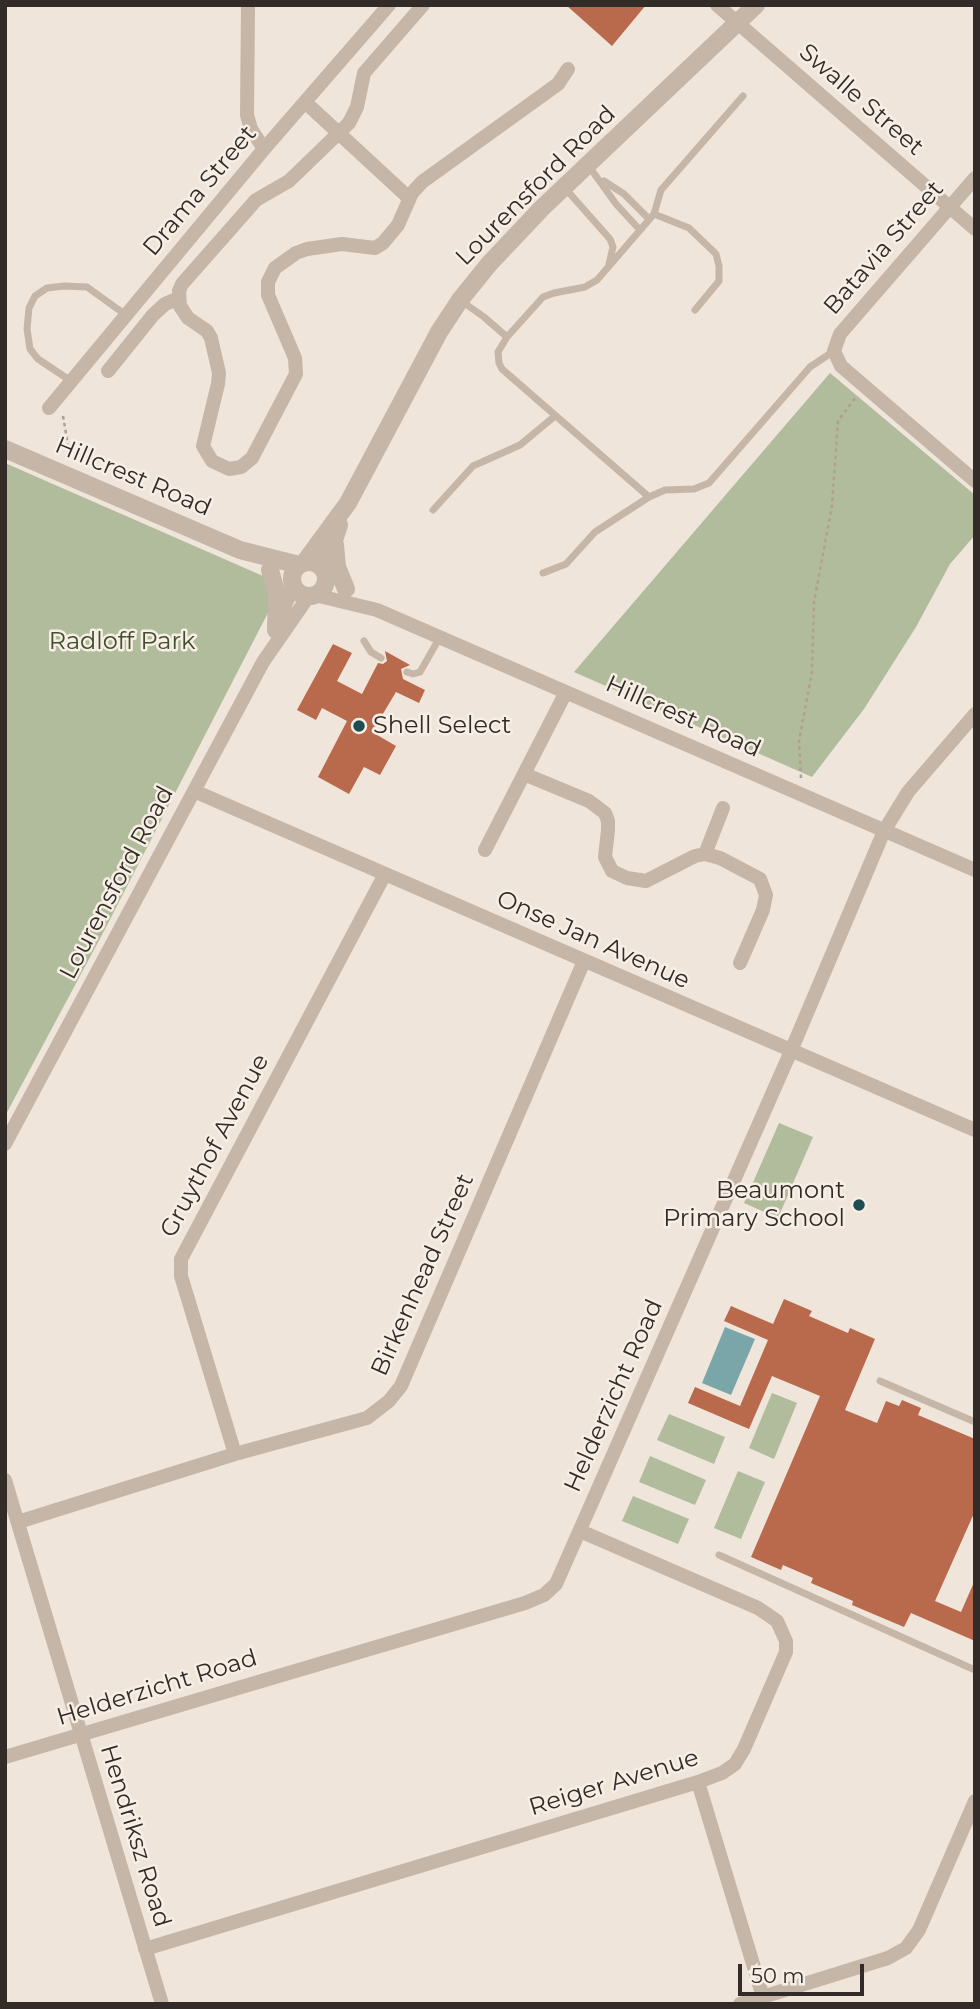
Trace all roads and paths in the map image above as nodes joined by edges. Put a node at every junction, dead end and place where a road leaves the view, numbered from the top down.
1 (248, 5) edge
2 (389, 5) edge
3 (423, 5) edge
4 (717, 5) edge
5 (755, 5) edge
6 (738, 23) junction
7 (568, 69) dead end
8 (743, 96) dead end
9 (305, 102) junction
10 (338, 133) junction
11 (264, 149) junction
12 (594, 172) junction
13 (975, 178) edge
14 (564, 187) junction
15 (409, 198) junction
16 (949, 207) junction
17 (652, 216) junction
18 (975, 229) edge
19 (640, 230) junction
20 (608, 268) junction
21 (178, 298) junction
22 (460, 300) junction
23 (695, 310) dead end
24 (126, 315) junction
25 (507, 337) junction
26 (834, 351) junction
27 (108, 370) dead end
28 (72, 381) junction
29 (863, 385) junction
30 (60, 395) junction
31 (49, 408) dead end
32 (555, 416) junction
33 (5, 449) edge
34 (74, 478) junction
35 (975, 481) edge
36 (649, 497) junction
37 (348, 503) junction
38 (433, 510) dead end
39 (334, 538) junction
40 (240, 551) junction
41 (270, 570) junction
42 (324, 573) junction
43 (543, 573) dead end
44 (297, 574) junction
45 (346, 589) junction
46 (312, 596) junction
47 (372, 608) junction
48 (440, 637) junction
49 (274, 638) junction
50 (364, 641) dead end
51 (381, 658) dead end
52 (407, 672) dead end
53 (566, 692) junction
54 (975, 714) edge
55 (524, 774) junction
56 (194, 791) junction
57 (802, 796) junction
58 (723, 808) dead end
59 (884, 831) junction
60 (485, 850) dead end
61 (705, 854) junction
62 (975, 870) edge
63 (385, 874) junction
64 (584, 961) junction
65 (740, 963) dead end
66 (791, 1051) junction
67 (975, 1130) edge
68 (5, 1144) edge
69 (880, 1381) dead end
70 (975, 1422) edge
71 (235, 1454) junction
72 (5, 1480) edge
73 (18, 1522) junction
74 (580, 1531) junction
75 (719, 1555) dead end
76 (975, 1670) edge
77 (81, 1734) junction
78 (5, 1757) edge
79 (698, 1782) junction
80 (975, 1801) edge
81 (969, 1830) edge
82 (145, 1949) junction
83 (763, 1997) junction
84 (162, 2004) edge
85 (740, 2004) edge

1 - 11 street
2 - 9 street, Drama Street
3 - 10 street
4 - 6 street, Swalle Street
5 - 6 street, Lourensford Road
6 - 12 street, Lourensford Road
6 - 16 street, Swalle Street
7 - 15 street
8 - 17 lane
9 - 10 street
9 - 11 street, Drama Street
10 - 15 street
10 - 21 street
11 - 24 street, Drama Street
12 - 14 street, Lourensford Road
12 - 17 lane
12 - 19 lane
13 - 16 street, Batavia Street
14 - 20 lane
14 - 22 street, Lourensford Road
15 - 21 street
16 - 18 street, Swalle Street
16 - 26 street, Batavia Street
17 - 19 lane
17 - 23 lane
19 - 20 lane
20 - 25 lane
21 - 27 street
22 - 25 lane
22 - 37 street, Lourensford Road
24 - 28 street, Drama Street
24 - 28 lane
25 - 32 lane
26 - 29 street
26 - 36 lane
28 - 30 street, Drama Street
29 - 35 street
29 - 57 path
30 - 31 street, Drama Street
30 - 34 path
32 - 36 lane
32 - 38 lane
33 - 34 street, Hillcrest Road
34 - 40 street, Hillcrest Road
36 - 43 lane
37 - 39 street, Lourensford Road
37 - 44 street, Lourensford Road
39 - 42 street, Lourensford Road
39 - 45 street
40 - 41 street, Hillcrest Road
40 - 44 street, Hillcrest Road
41 - 44 street, Hillcrest Road
41 - 49 street
42 - 44 street
42 - 45 street, Hillcrest Road
42 - 46 street
44 - 46 street
44 - 49 street, Lourensford Road
45 - 47 street, Hillcrest Road
46 - 47 street, Hillcrest Road
46 - 49 street, Lourensford Road
47 - 48 street, Hillcrest Road
48 - 52 lane
48 - 53 street, Hillcrest Road
49 - 56 street, Lourensford Road
50 - 51 lane
53 - 55 street
53 - 57 street, Hillcrest Road
54 - 59 street, Helderzicht Road
55 - 60 street
55 - 61 street
56 - 63 street, Onse Jan Avenue
56 - 68 street, Lourensford Road
57 - 59 street, Hillcrest Road
58 - 61 street
59 - 62 street, Hillcrest Road
59 - 66 street, Helderzicht Road
61 - 65 street
63 - 64 street, Onse Jan Avenue
63 - 71 street, Gruythof Avenue
64 - 66 street, Onse Jan Avenue
64 - 71 street, Birkenhead Street
66 - 67 street, Onse Jan Avenue
66 - 74 street, Helderzicht Road
69 - 70 lane
71 - 73 street, Birkenhead Street
72 - 73 street, Hendriksz Road
73 - 77 street, Hendriksz Road
74 - 77 street, Helderzicht Road
74 - 79 street, Reiger Avenue
75 - 76 lane
77 - 78 street, Helderzicht Road
77 - 82 street, Hendriksz Road
79 - 82 street, Reiger Avenue
79 - 83 street
80 - 81 street
81 - 83 street
82 - 84 street, Hendriksz Road
83 - 85 street

